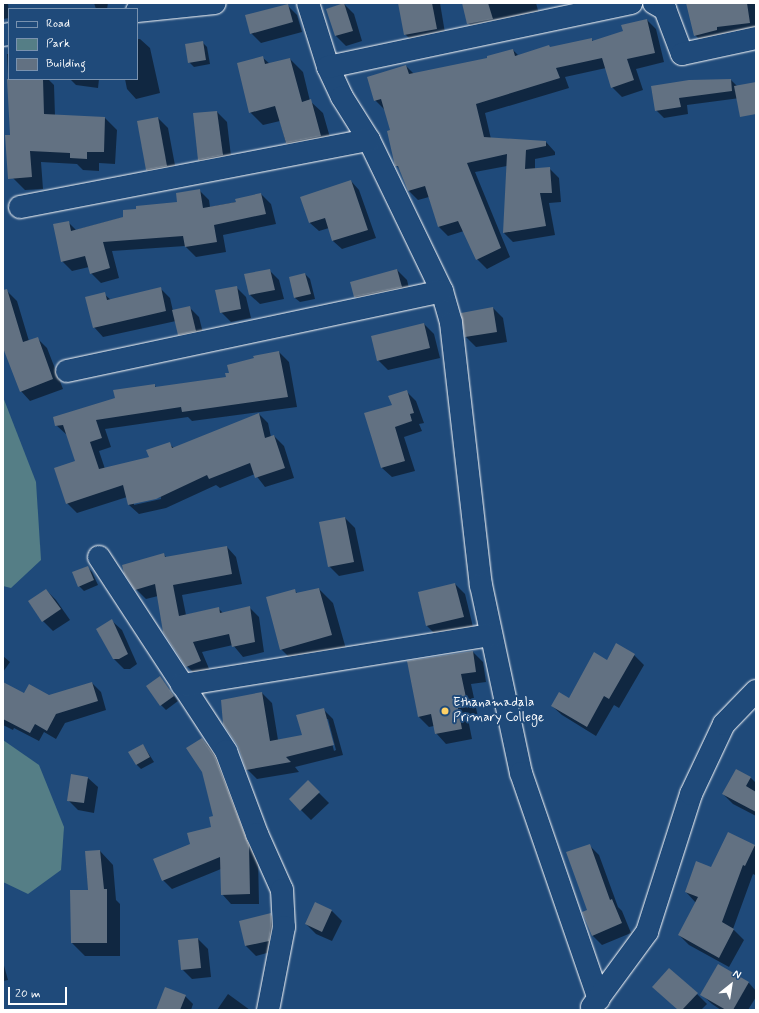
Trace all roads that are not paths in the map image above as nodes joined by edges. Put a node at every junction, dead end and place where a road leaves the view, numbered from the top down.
1 (215, 3) edge
2 (308, 3) edge
3 (631, 3) edge
4 (654, 3) edge
5 (138, 11) edge
6 (756, 38) edge
7 (328, 67) junction
8 (369, 140) junction
9 (20, 207) dead end
10 (442, 291) junction
11 (67, 371) dead end
12 (99, 557) dead end
13 (491, 635) junction
14 (182, 685) junction
15 (756, 691) edge
16 (594, 1005) edge
17 (268, 1010) edge

1 - 5 street
2 - 7 street
3 - 7 street
4 - 6 street
7 - 8 street
8 - 9 street
8 - 10 street
10 - 11 street
10 - 13 street
12 - 14 street
13 - 14 street
13 - 16 street
14 - 17 street
15 - 16 street

